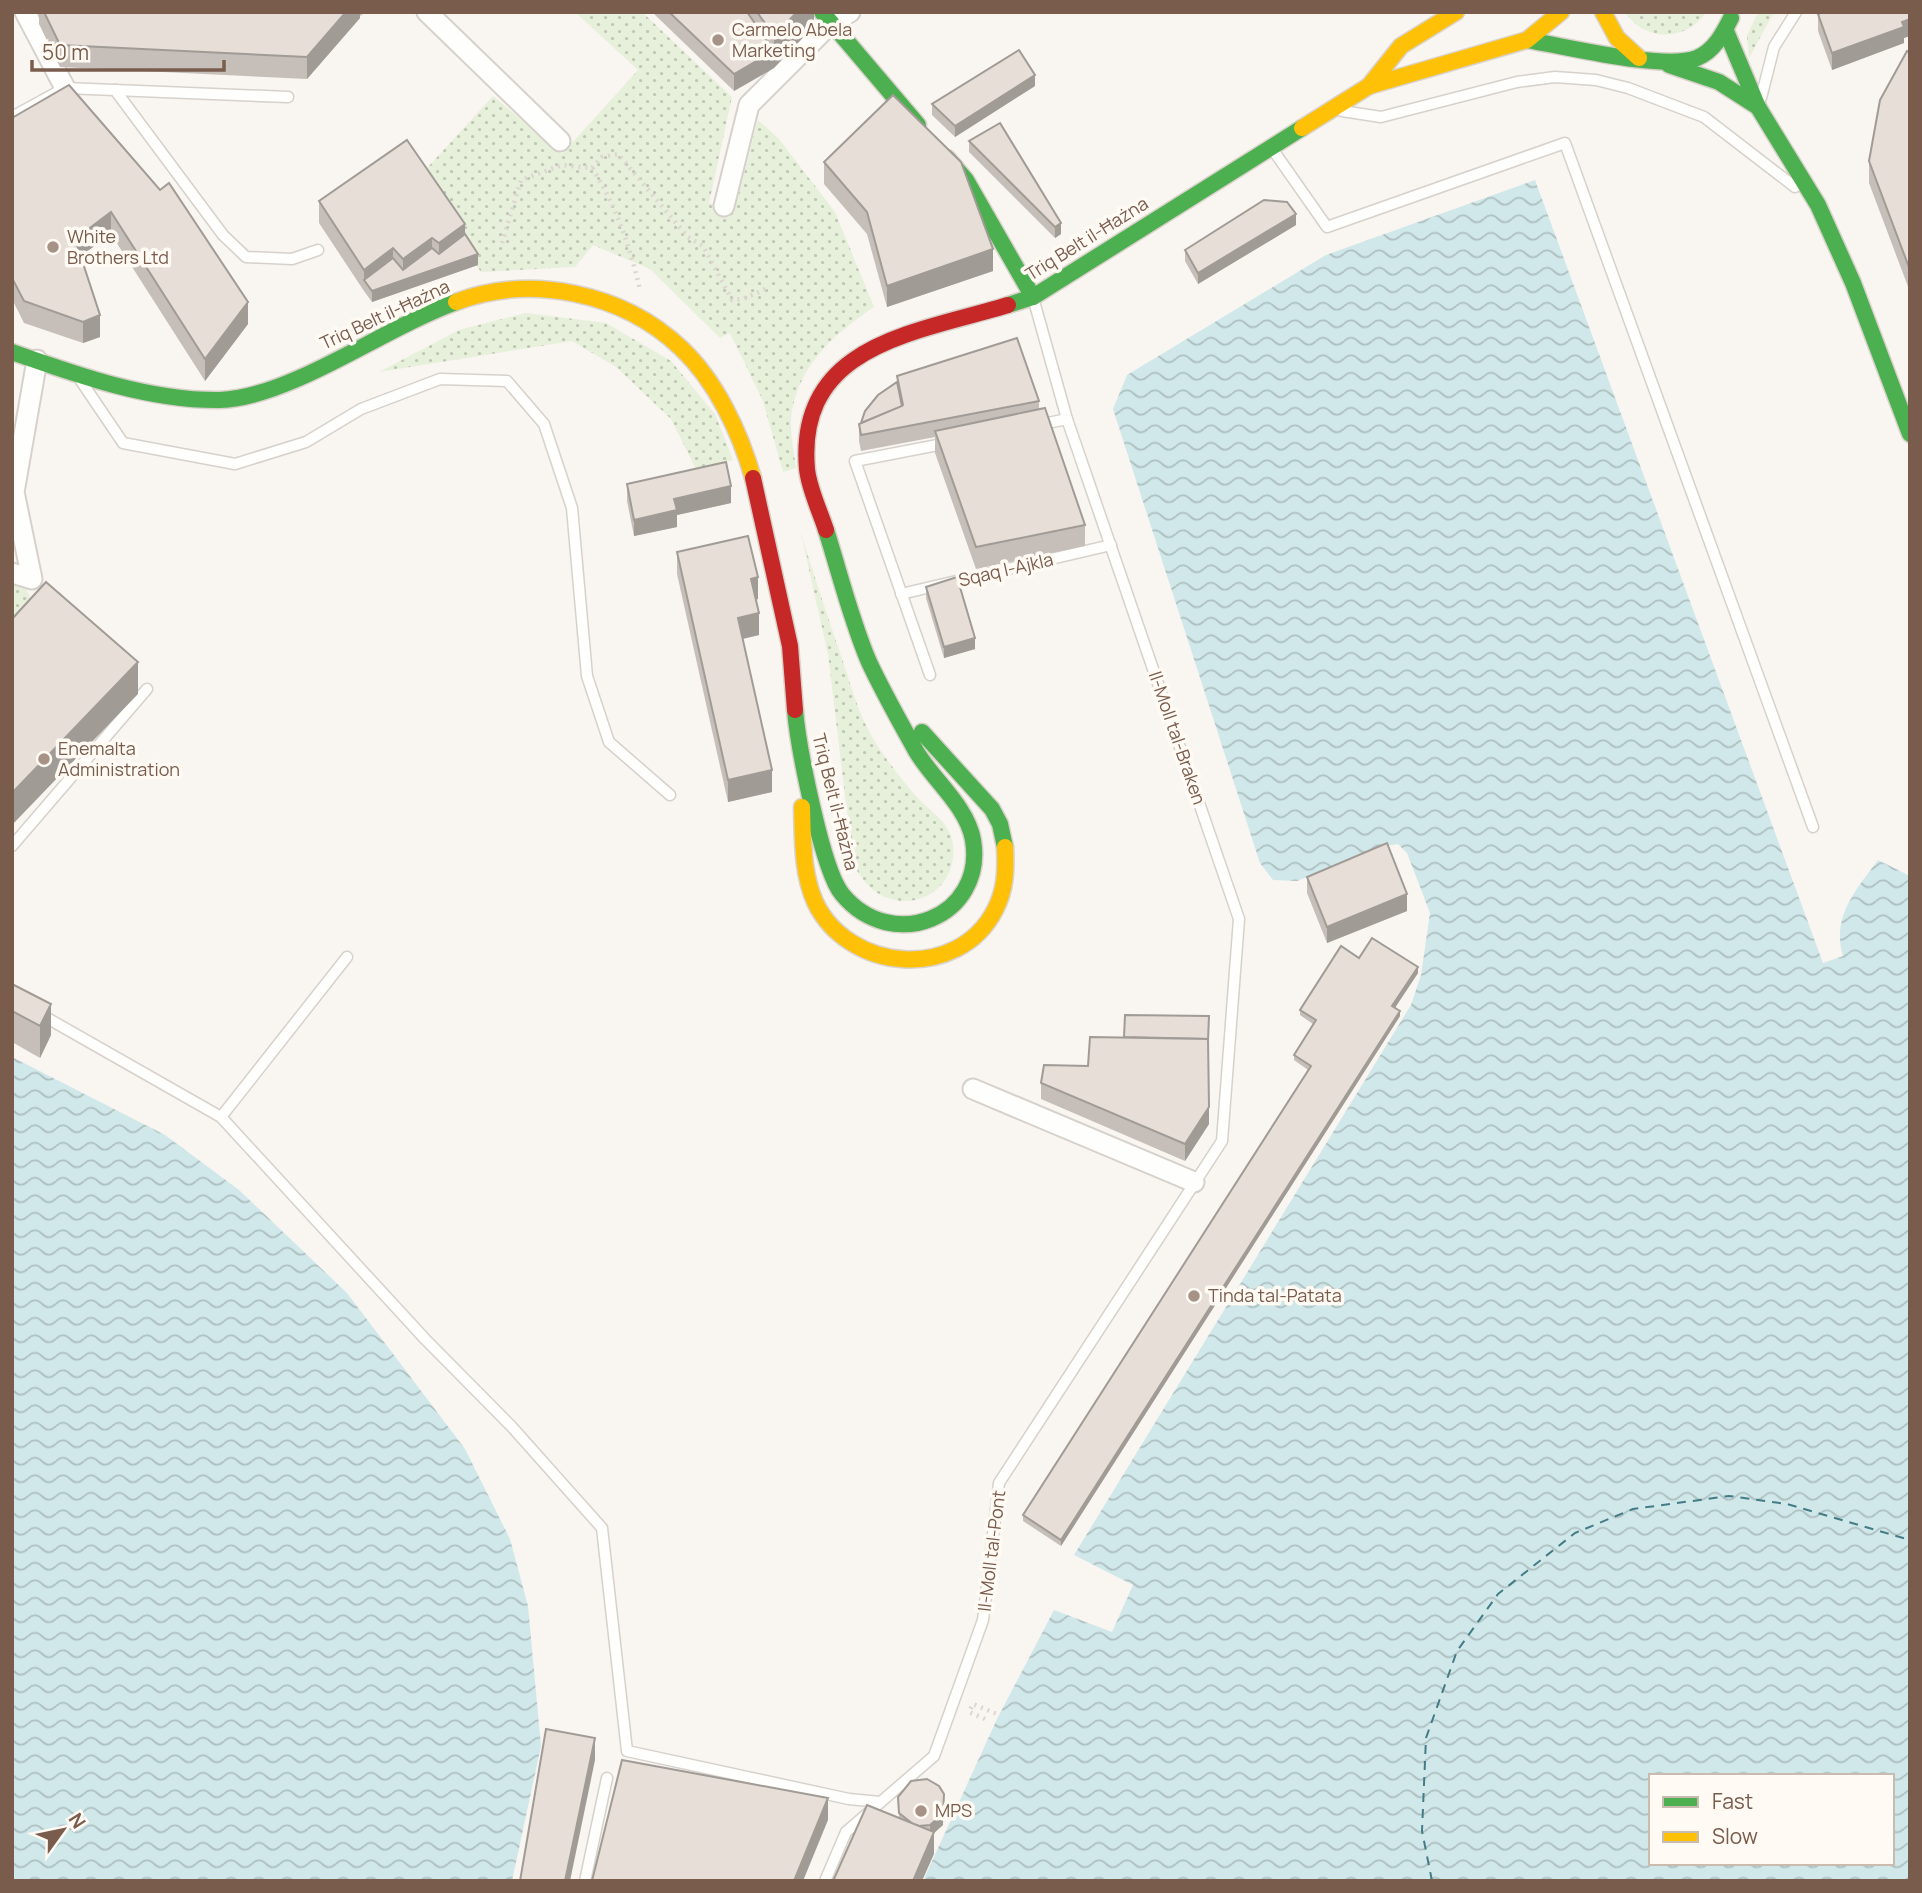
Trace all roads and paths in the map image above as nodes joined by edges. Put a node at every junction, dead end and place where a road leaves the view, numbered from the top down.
1 (25, 12) edge
2 (427, 12) edge
3 (849, 12) edge
4 (1456, 12) edge
5 (1561, 12) edge
6 (1603, 12) edge
7 (1796, 12) edge
8 (826, 18) edge
9 (1732, 18) edge
10 (1527, 40) junction
11 (1639, 58) junction
12 (1669, 65) junction
13 (1369, 86) junction
14 (65, 88) junction
15 (115, 90) junction
16 (288, 97) dead end
17 (1758, 107) junction
18 (1332, 109) junction
19 (12, 117) edge
20 (560, 141) dead end
21 (1270, 146) junction
22 (592, 168) junction
23 (1818, 205) junction
24 (724, 206) dead end
25 (502, 243) dead end
26 (318, 250) dead end
27 (769, 287) dead end
28 (1033, 297) junction
29 (647, 322) junction
30 (12, 352) edge
31 (37, 360) junction
32 (77, 375) junction
33 (1068, 419) junction
34 (1028, 427) edge
35 (1910, 434) edge
36 (961, 440) edge
37 (1111, 545) junction
38 (12, 573) edge
39 (901, 594) junction
40 (869, 661) junction
41 (930, 675) dead end
42 (147, 689) dead end
43 (798, 745) junction
44 (670, 795) dead end
45 (1813, 827) dead end
46 (12, 846) edge
47 (347, 957) dead end
48 (34, 1011) edge
49 (973, 1090) dead end
50 (221, 1117) junction
51 (1194, 1182) junction
52 (997, 1714) dead end
53 (985, 1719) dead end
54 (607, 1778) dead end
55 (880, 1802) junction
56 (585, 1881) edge
57 (825, 1881) edge

1 - 14 street
2 - 20 street
3 - 8 street
4 - 13 main road
5 - 10 main road
6 - 11 main road
7 - 17 lane
8 - 24 street
8 - 28 main road
9 - 12 main road
9 - 17 main road
10 - 11 main road
10 - 13 main road, Triq Belt il-Ħażna
11 - 12 main road
12 - 17 main road
13 - 18 main road, Triq Belt il-Ħażna
14 - 15 lane
14 - 19 lane
15 - 16 lane
15 - 26 lane
17 - 23 main road
18 - 21 main road, Triq Belt il-Ħażna
18 - 23 lane
21 - 28 main road, Triq Belt il-Ħażna
21 - 45 lane
22 - 25 path
22 - 27 path
22 - 29 path
23 - 35 main road
28 - 33 lane, Il-Moll tal-Braken
28 - 40 main road, Triq Belt il-Ħażna
29 - 32 main road, Triq Belt il-Ħażna
29 - 43 main road, Triq Belt il-Ħażna
30 - 31 main road, Triq Belt il-Ħażna
31 - 32 main road, Triq Belt il-Ħażna
31 - 38 street
32 - 44 lane
33 - 34 lane
33 - 37 lane, Il-Moll tal-Braken
36 - 39 lane
37 - 39 lane, Sqaq l-Ajkla
37 - 51 lane, Il-Moll tal-Braken
39 - 41 lane
40 - 43 main road, Triq Belt il-Ħażna
40 - 43 main road
42 - 46 lane
47 - 50 lane
48 - 50 lane
49 - 51 street
50 - 55 lane
51 - 55 lane, Il-Moll tal-Pont
52 - 53 path
54 - 56 lane
55 - 57 lane, Il-Moll tal-Pont

